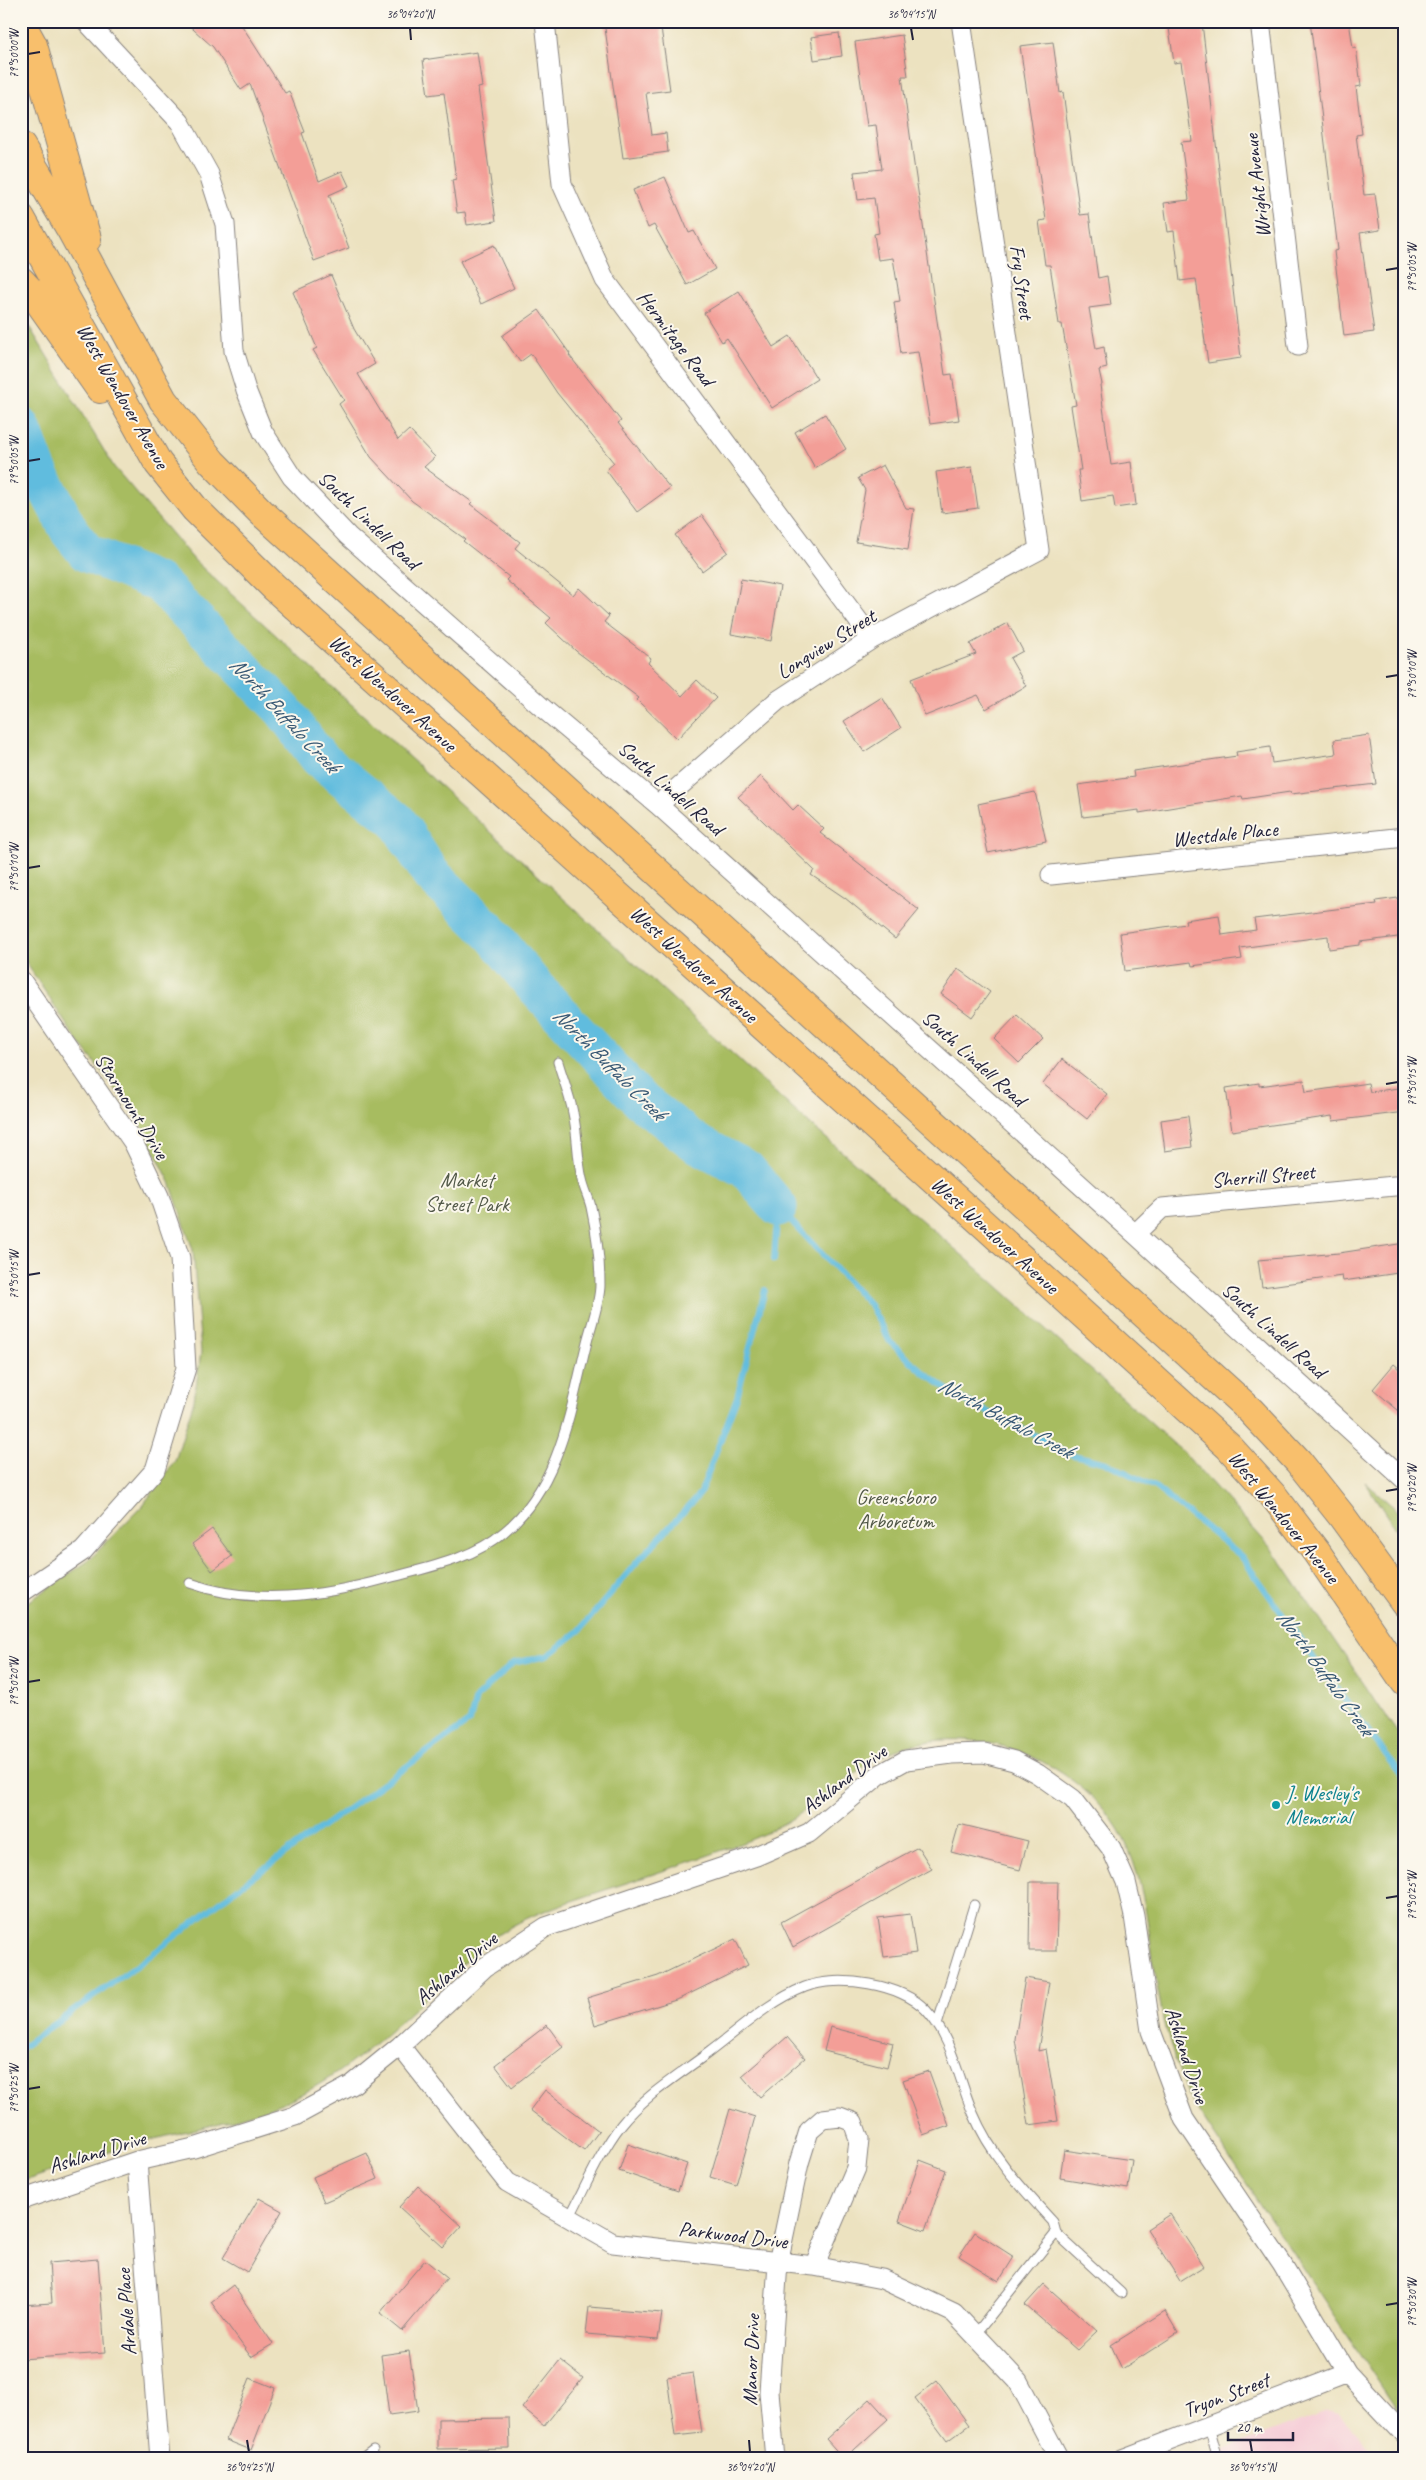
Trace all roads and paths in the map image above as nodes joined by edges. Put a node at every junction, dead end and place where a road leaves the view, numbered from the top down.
1 (545, 21) edge
2 (961, 21) edge
3 (1260, 21) edge
4 (21, 23) edge
5 (96, 25) edge
6 (21, 146) edge
7 (21, 218) edge
8 (21, 281) edge
9 (100, 284) junction
10 (1298, 346) dead end
11 (158, 463) junction
12 (1039, 550) joint
13 (872, 639) junction
14 (658, 805) junction
15 (1405, 837) edge
16 (1051, 876) dead end
17 (21, 980) edge
18 (558, 1062) dead end
19 (1405, 1185) edge
20 (1135, 1234) junction
21 (1405, 1480) edge
22 (190, 1583) dead end
23 (21, 1594) edge
24 (1405, 1603) edge
25 (1405, 1682) edge
26 (974, 1904) dead end
27 (937, 2025) junction
28 (400, 2046) junction
29 (137, 2161) junction
30 (21, 2200) edge
31 (569, 2218) junction
32 (1056, 2233) junction
33 (778, 2263) junction
34 (814, 2266) junction
35 (1121, 2293) dead end
36 (975, 2335) junction
37 (1347, 2373) junction
38 (1209, 2426) junction
39 (1405, 2435) edge
40 (373, 2450) dead end
41 (160, 2459) edge
42 (361, 2459) edge
43 (774, 2459) edge
44 (1059, 2459) edge
45 (1122, 2459) edge
46 (1218, 2459) edge

1 - 13 street, Hermitage Road
2 - 12 street, Fry Street
3 - 10 street, Wright Avenue
4 - 9 highway
5 - 14 street, South Lindell Road
6 - 9 highway, West Wendover Avenue
7 - 11 highway, West Wendover Avenue
8 - 11 highway
9 - 24 highway, West Wendover Avenue
11 - 25 highway, West Wendover Avenue
12 - 13 street, Longview Street
13 - 14 street, Longview Street
14 - 20 street, South Lindell Road
15 - 16 street, Westdale Place
17 - 23 street, Starmount Drive
18 - 22 lane
19 - 20 street, Sherrill Street
20 - 21 street, South Lindell Road
26 - 27 lane
27 - 31 lane
27 - 32 lane
28 - 29 street, Ashland Drive
28 - 31 street, Parkwood Drive
28 - 37 street, Ashland Drive
29 - 30 street, Ashland Drive
29 - 41 street, Ardale Place
31 - 33 street, Parkwood Drive
32 - 35 lane
32 - 36 lane
33 - 34 street, Parkwood Drive
33 - 34 street, Manor Drive
33 - 43 street, Manor Drive
34 - 36 street, Parkwood Drive
36 - 44 street, Parkwood Drive
37 - 38 street, Tryon Street
37 - 39 street, Ashland Drive
38 - 45 street, Tryon Street
38 - 46 lane
40 - 42 lane

